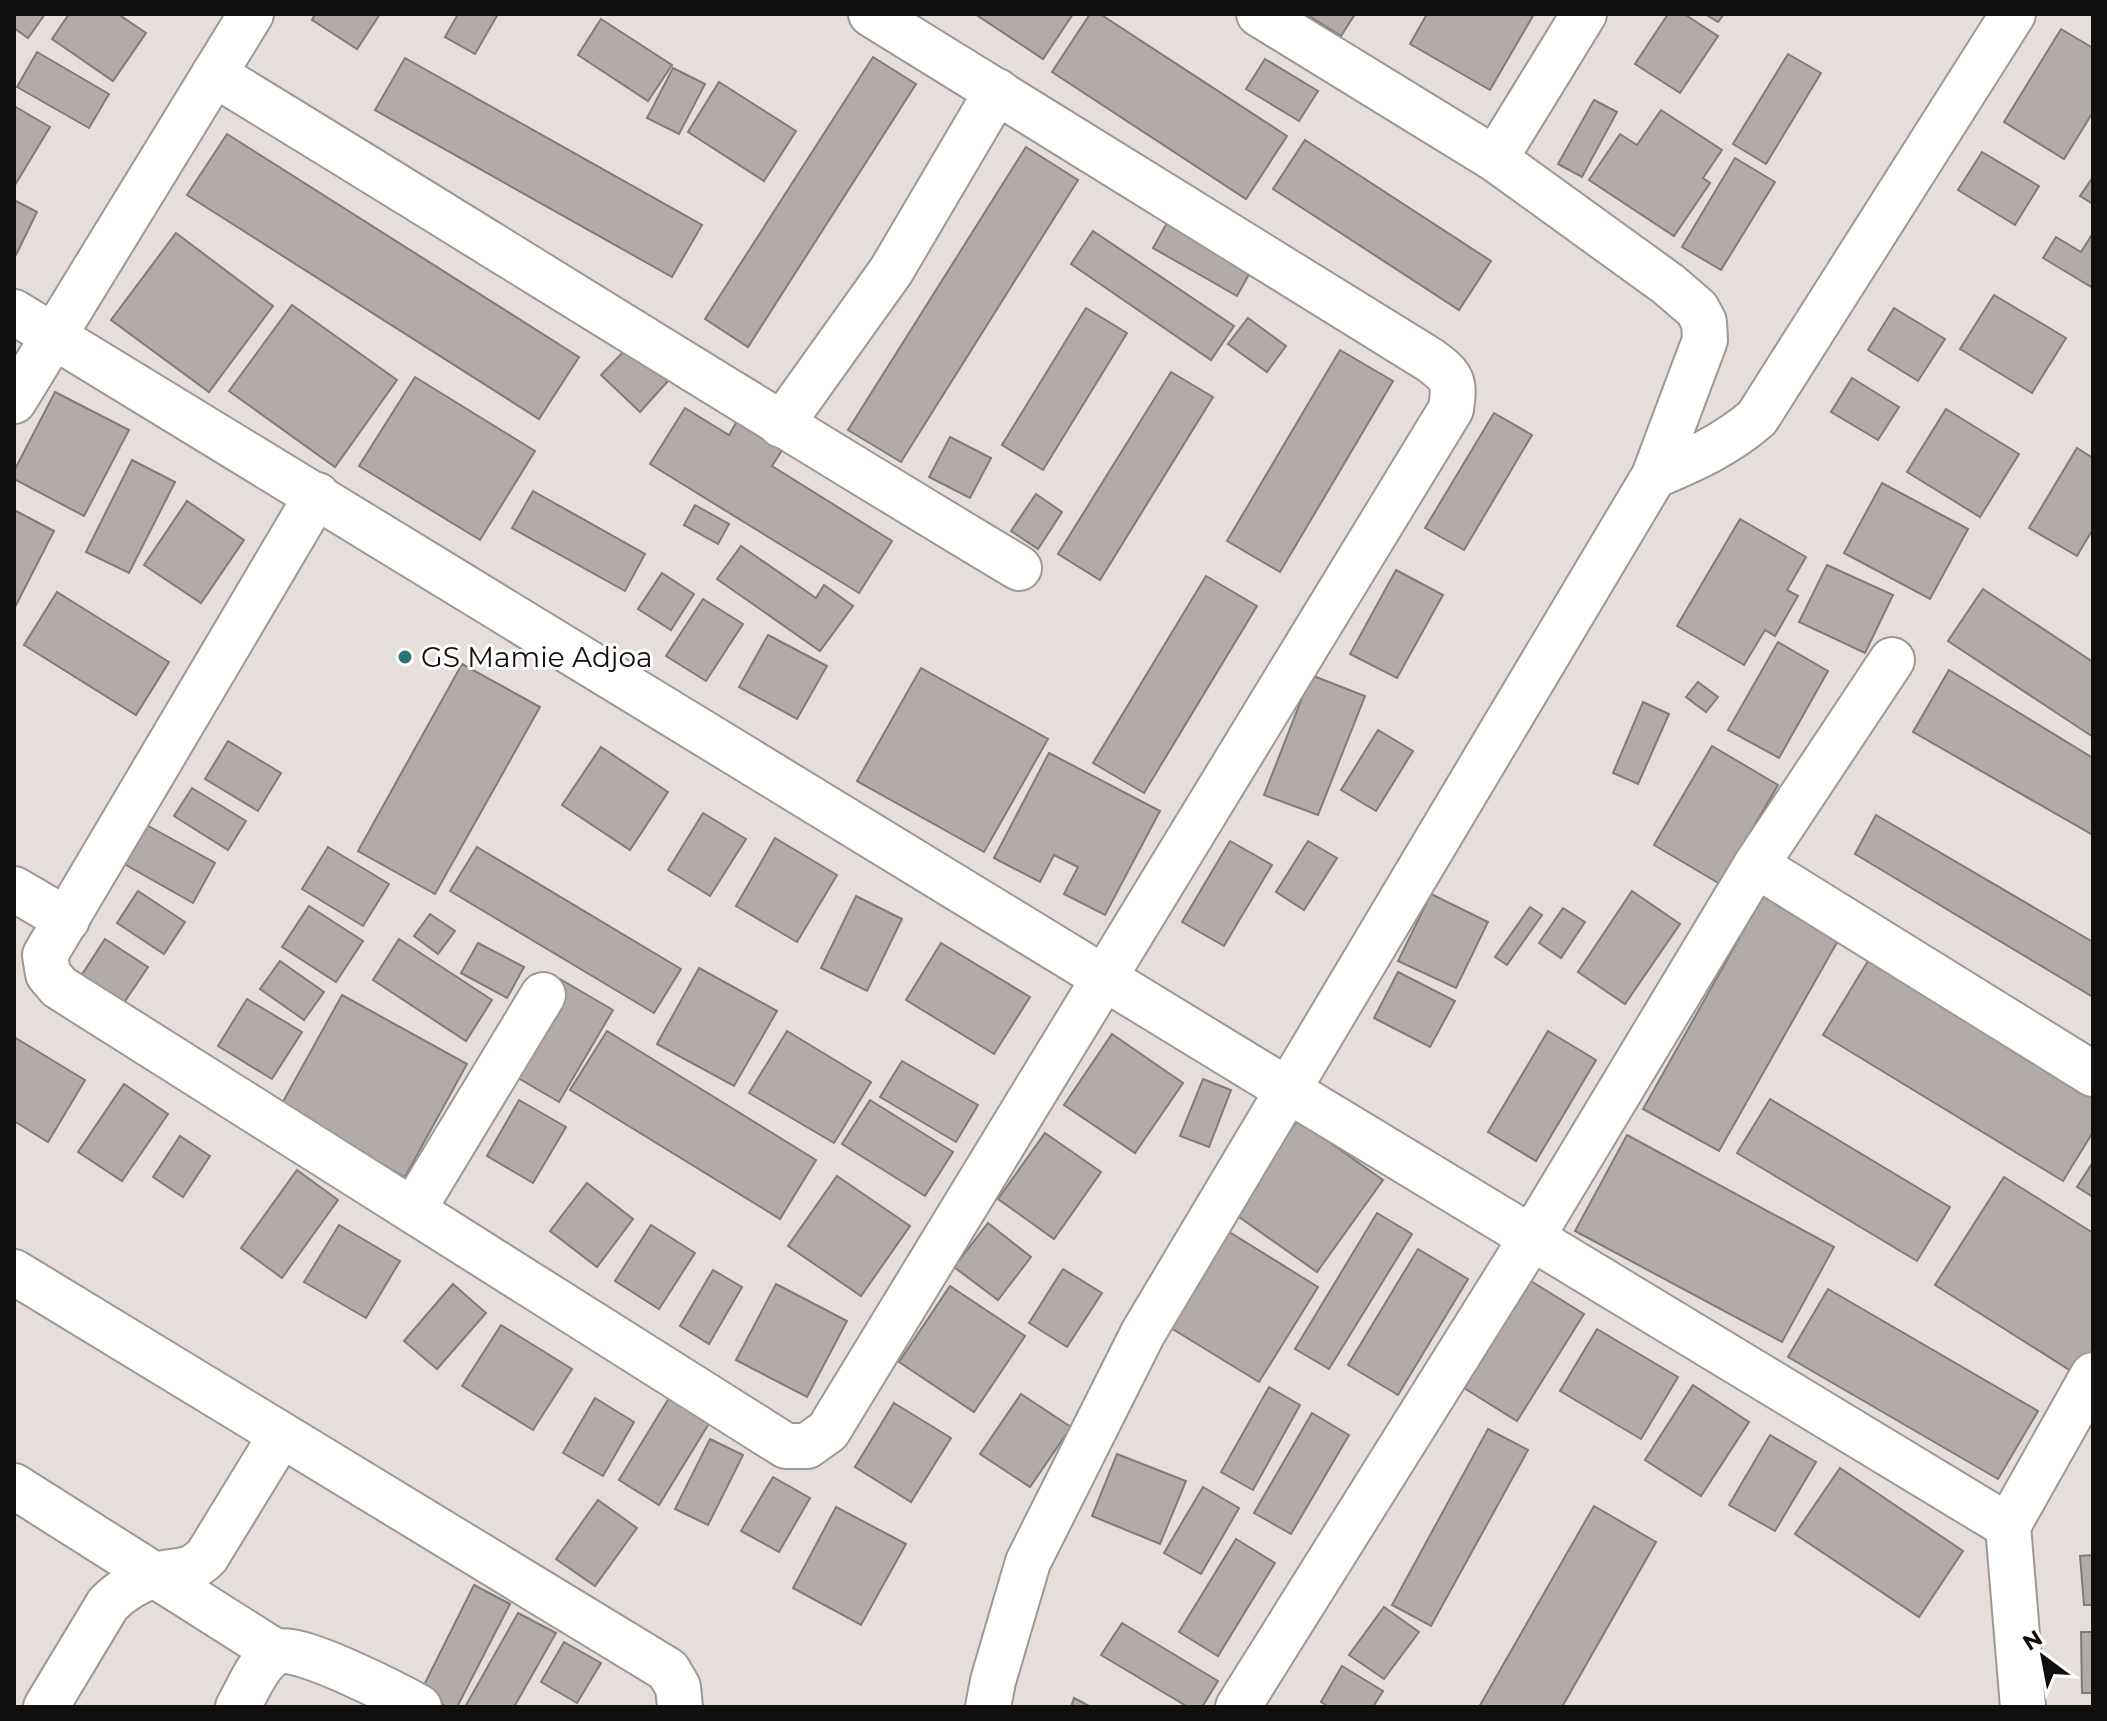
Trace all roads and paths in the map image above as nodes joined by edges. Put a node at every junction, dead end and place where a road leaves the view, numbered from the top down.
1 (251, 14) edge
2 (871, 14) edge
3 (1259, 14) edge
4 (1584, 14) edge
5 (2013, 14) edge
6 (214, 74) junction
7 (997, 91) junction
8 (1495, 159) junction
9 (14, 312) edge
10 (55, 337) junction
11 (14, 401) edge
12 (781, 425) junction
13 (1654, 476) junction
14 (317, 495) junction
15 (1019, 568) dead end
16 (1892, 660) dead end
17 (1756, 865) junction
18 (14, 889) edge
19 (67, 920) junction
20 (1106, 978) junction
21 (543, 995) dead end
22 (2093, 1074) edge
23 (1286, 1089) junction
24 (413, 1210) junction
25 (1532, 1237) junction
26 (14, 1272) edge
27 (2093, 1375) edge
28 (281, 1435) junction
29 (14, 1486) edge
30 (2008, 1526) junction
31 (155, 1575) junction
32 (276, 1652) junction
33 (46, 1707) edge
34 (238, 1707) edge
35 (419, 1707) edge
36 (680, 1707) edge
37 (988, 1707) edge
38 (1238, 1707) edge
39 (2023, 1707) edge

1 - 6 street
2 - 7 street
3 - 8 street
4 - 8 street
5 - 13 street
6 - 10 street
6 - 12 street
7 - 12 street
7 - 20 street
8 - 13 street
9 - 10 street
10 - 11 street
10 - 14 street
12 - 15 street
13 - 23 street
14 - 19 street
14 - 20 street
16 - 17 street
17 - 22 street
17 - 25 street
18 - 19 street
19 - 24 street
20 - 23 street
20 - 24 street
21 - 24 street
23 - 25 street
23 - 37 street
25 - 30 street
25 - 38 street
26 - 28 street
27 - 30 street
28 - 31 street
28 - 36 street
29 - 31 street
30 - 39 street
31 - 32 street
31 - 33 street
32 - 34 street
32 - 35 street

